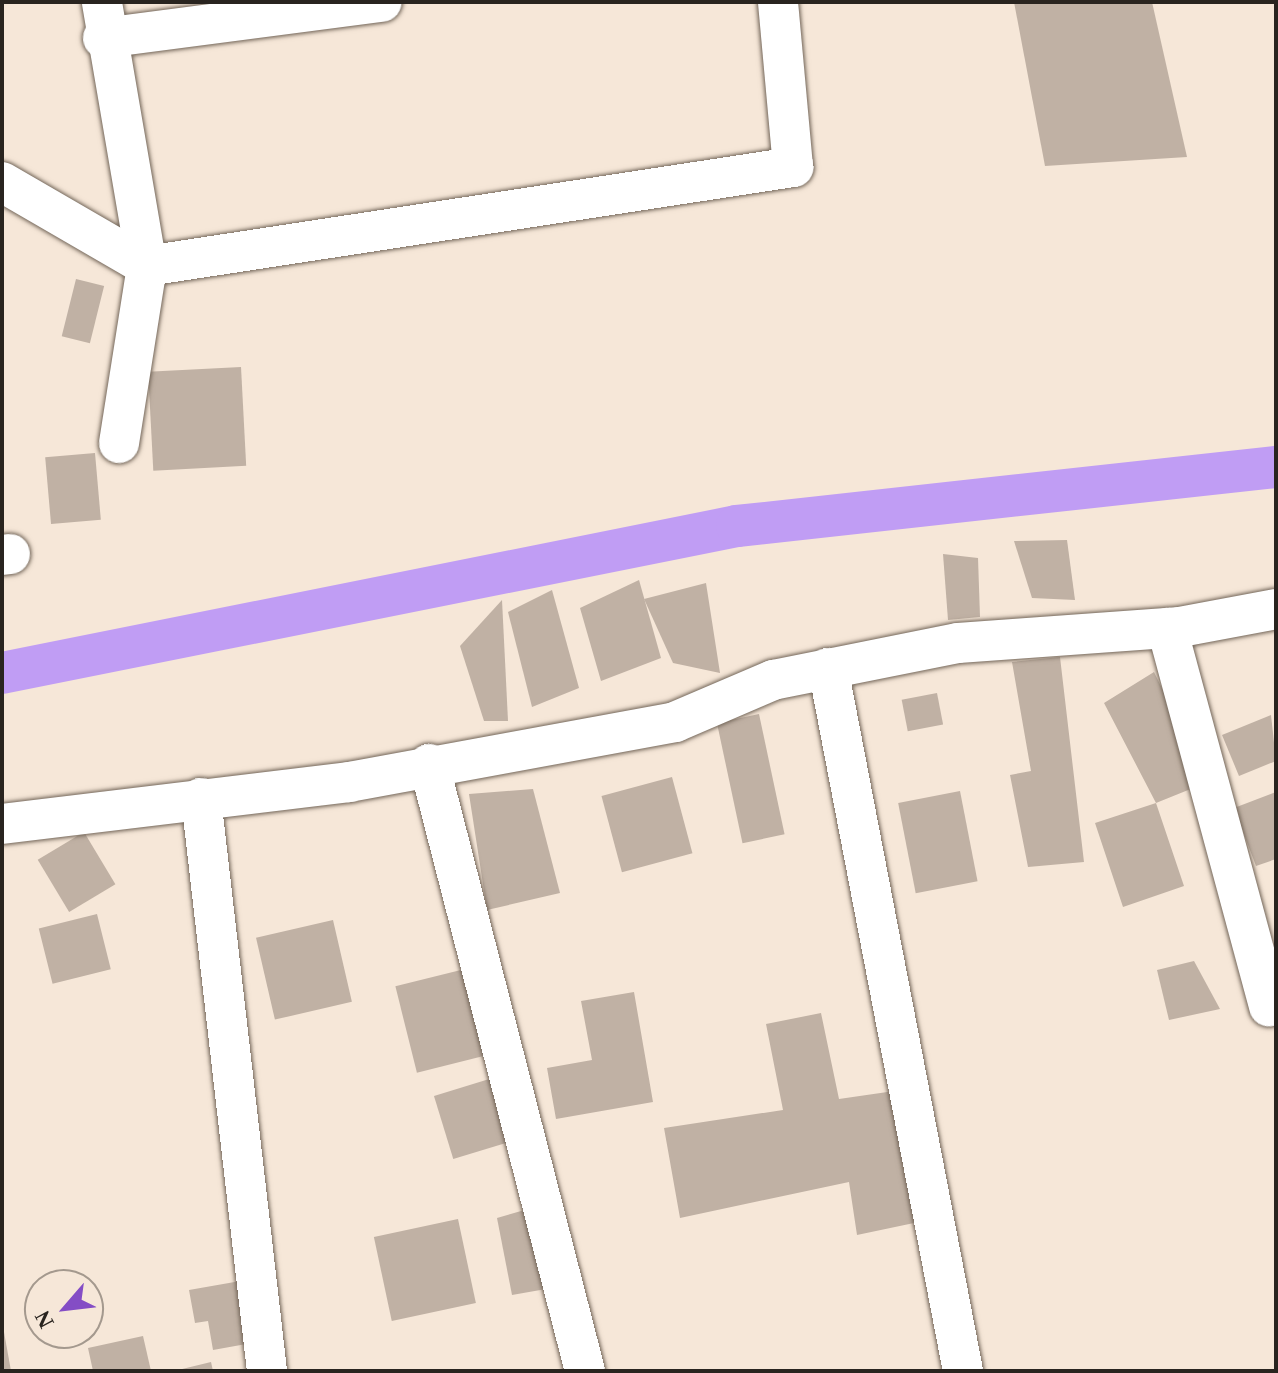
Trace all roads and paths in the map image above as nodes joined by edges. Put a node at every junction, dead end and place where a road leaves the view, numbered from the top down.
1 (382, 2) edge
2 (778, 2) edge
3 (102, 20) edge
4 (2, 182) edge
5 (147, 266) junction
6 (119, 443) dead end
7 (1276, 609) edge
8 (1167, 628) junction
9 (828, 668) junction
10 (429, 764) junction
11 (201, 798) junction
12 (2, 824) edge
13 (1269, 1006) dead end
14 (267, 1371) edge
15 (585, 1371) edge
16 (963, 1371) edge

1 - 3 street
2 - 5 street
3 - 5 street
4 - 5 street
5 - 6 street
7 - 8 street
8 - 9 street
8 - 13 street
9 - 10 street
9 - 16 street
10 - 11 street
10 - 15 street
11 - 12 street
11 - 14 street

